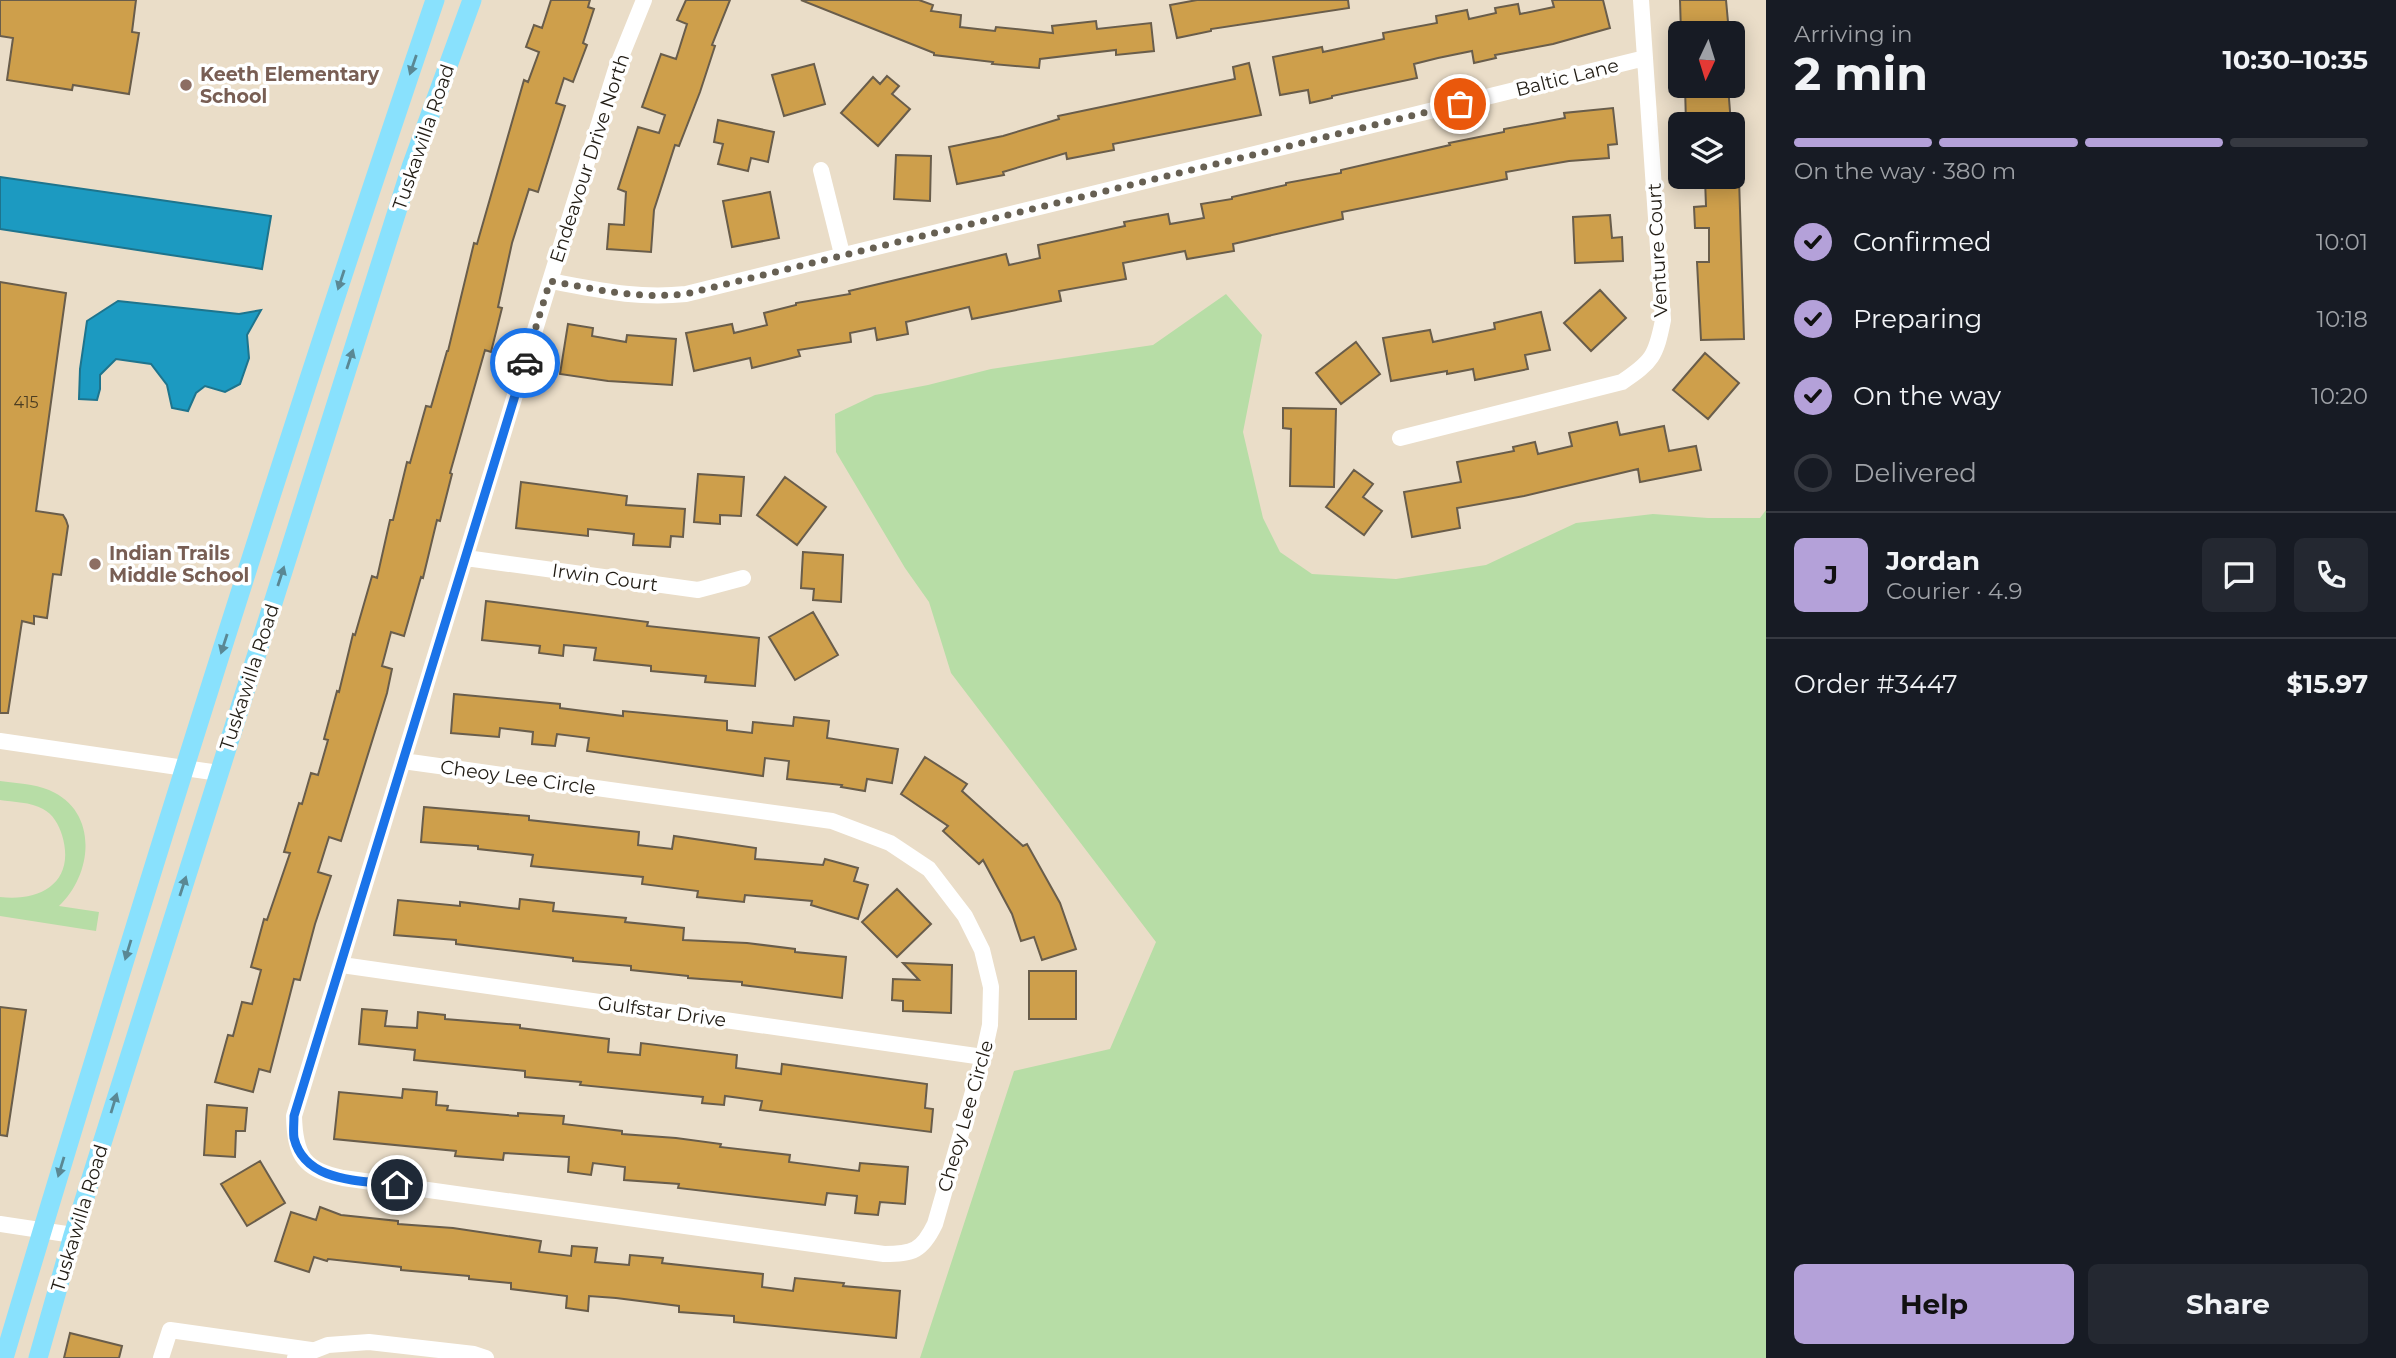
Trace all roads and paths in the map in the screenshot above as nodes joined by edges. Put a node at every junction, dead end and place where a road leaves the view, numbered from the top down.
1 (435, 0) edge
2 (644, 0) edge
3 (1641, 0) edge
4 (466, 2) edge
5 (1645, 58) junction
6 (386, 147) junction
7 (415, 153) junction
8 (821, 170) dead end
9 (842, 254) junction
10 (550, 281) junction
11 (1400, 438) dead end
12 (466, 558) junction
13 (743, 578) dead end
14 (0, 741) edge
15 (403, 761) junction
16 (184, 767) junction
17 (219, 773) junction
18 (342, 965) junction
19 (983, 1058) junction
20 (304, 1160) joint
21 (0, 1224) edge
22 (42, 1230) junction
23 (73, 1235) junction
24 (315, 1350) junction
25 (4, 1358) edge
26 (38, 1358) edge
27 (161, 1358) edge
28 (295, 1358) edge
29 (486, 1358) edge

1 -> 6 main road, Tuskawilla Road
2 - 10 street, Endeavour Drive North
3 - 5 street, Venture Court
4 - 7 main road, Tuskawilla Road
5 - 9 street, Baltic Lane
5 - 11 street, Venture Court
6 - 7 main road
6 -> 16 main road, Tuskawilla Road
17 -> 7 main road, Tuskawilla Road
8 - 9 street
9 - 10 street, Baltic Lane
10 - 12 street, Endeavour Drive North
12 - 13 street, Irwin Court
12 - 15 street, Endeavour Drive North
14 - 16 street
15 - 18 street, Endeavour Drive North
15 - 19 street, Cheoy Lee Circle
16 - 17 street
16 -> 22 main road, Tuskawilla Road
23 -> 17 main road, Tuskawilla Road
18 - 19 street, Gulfstar Drive
18 - 20 street, Endeavour Drive North
19 - 20 street, Cheoy Lee Circle
21 - 22 street
22 - 23 street
22 - 25 main road, Tuskawilla Road
23 - 26 main road, Tuskawilla Road
24 - 27 street
24 - 28 street
24 - 29 street

